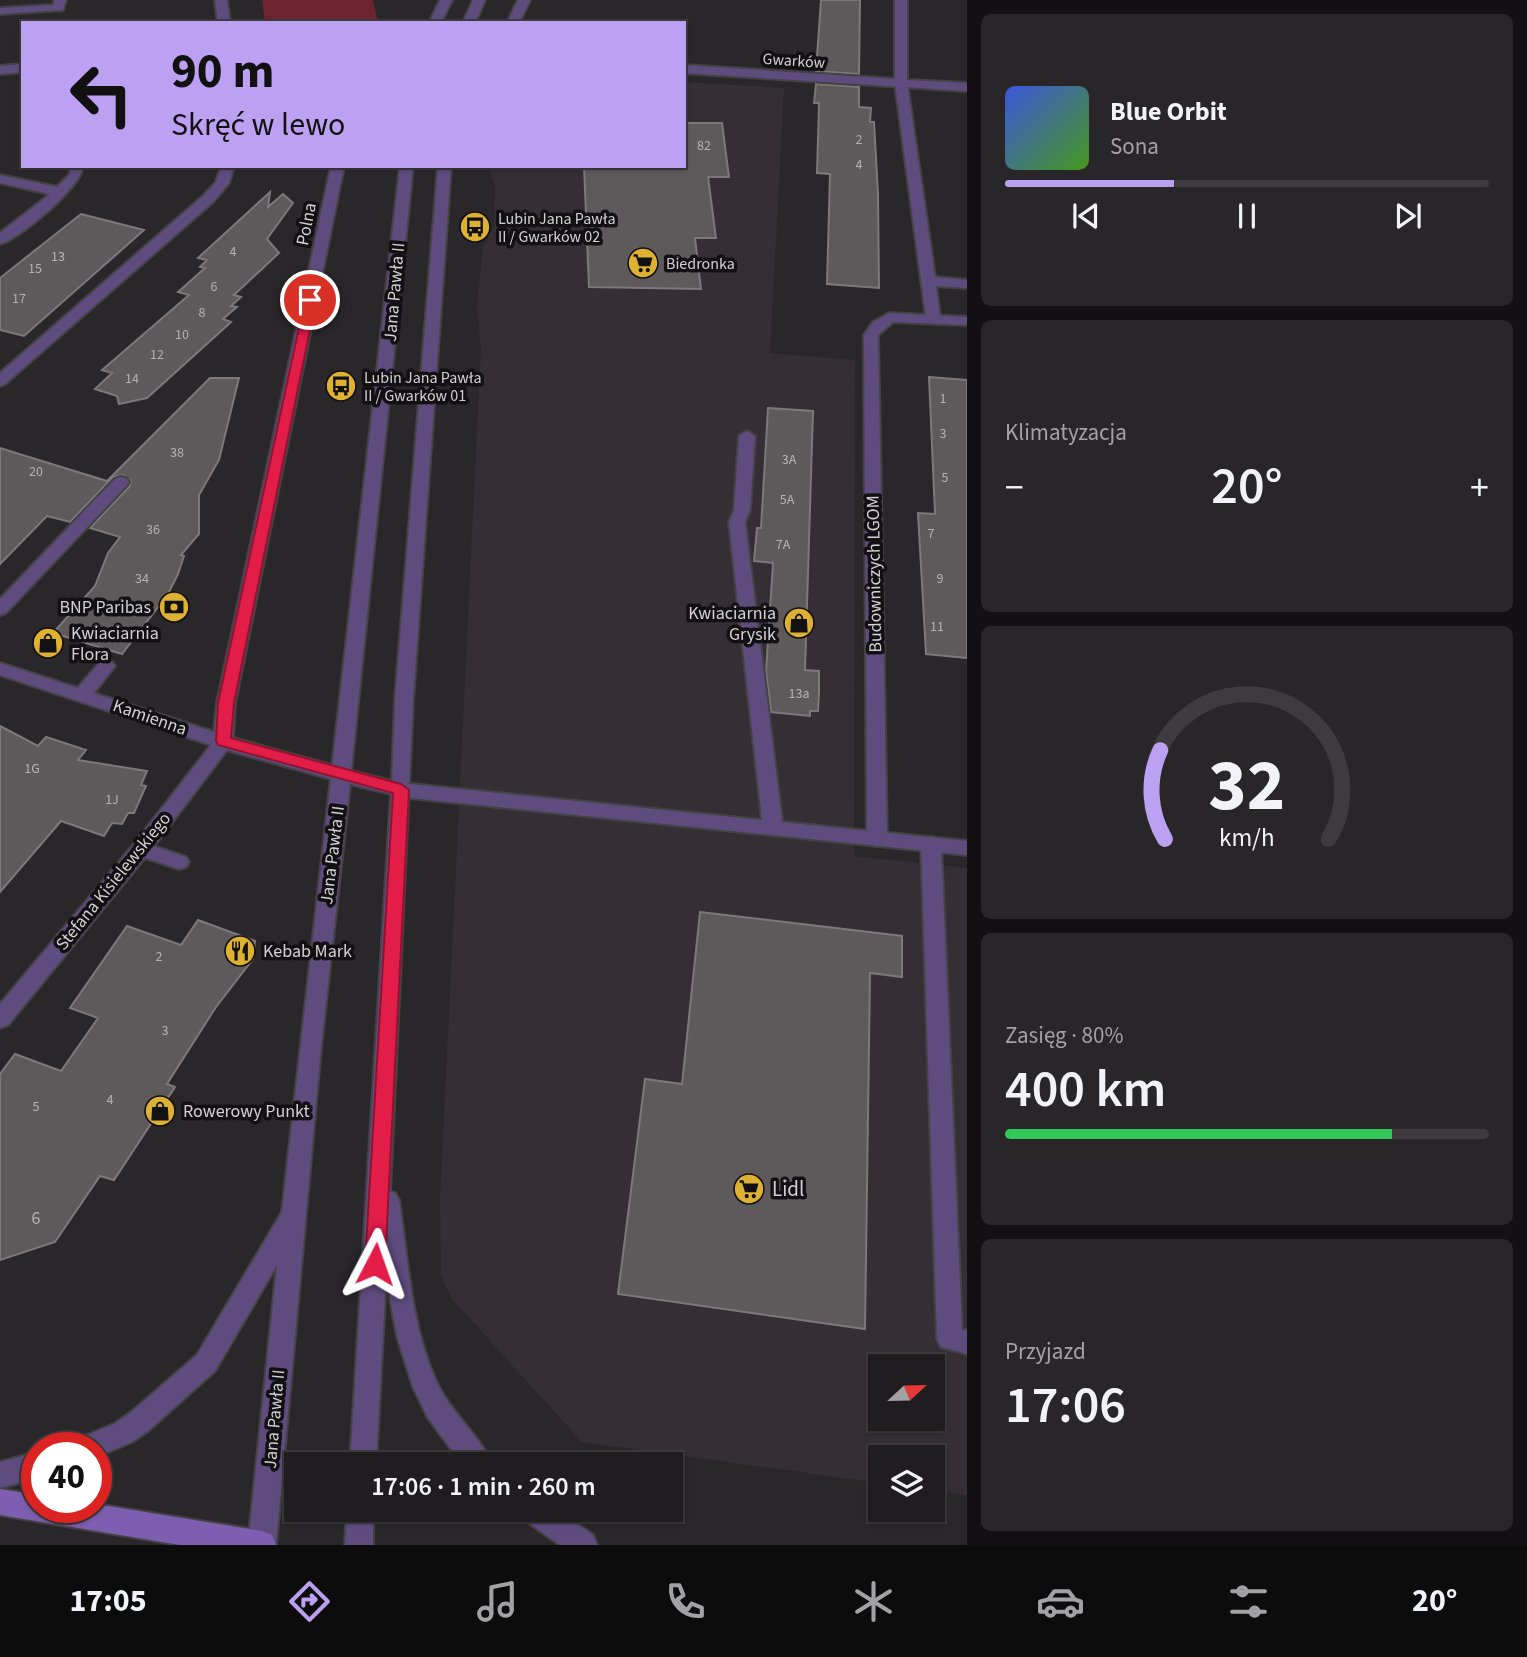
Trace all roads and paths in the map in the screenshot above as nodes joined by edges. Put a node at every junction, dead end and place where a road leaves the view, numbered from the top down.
1 (60, 0) edge
2 (221, 0) edge
3 (446, 0) edge
4 (479, 0) edge
5 (524, 0) edge
6 (901, 0) edge
7 (0, 11) edge
8 (223, 21) edge
9 (436, 21) edge
10 (470, 21) edge
11 (514, 21) edge
12 (21, 68) edge
13 (686, 69) edge
14 (0, 70) edge
15 (901, 83) junction
16 (967, 87) edge
17 (76, 168) edge
18 (227, 168) edge
19 (338, 168) edge
20 (407, 168) edge
21 (445, 168) edge
22 (0, 179) edge
23 (61, 192) junction
24 (0, 240) edge
25 (926, 281) junction
26 (967, 284) edge
27 (890, 317) joint
28 (933, 317) junction
29 (967, 321) edge
30 (0, 381) edge
31 (747, 436) dead end
32 (121, 482) dead end
33 (0, 609) edge
34 (106, 666) dead end
35 (0, 669) edge
36 (83, 694) junction
37 (223, 741) junction
38 (342, 775) junction
39 (401, 790) junction
40 (773, 828) junction
41 (877, 839) junction
42 (931, 844) junction
43 (967, 848) edge
44 (141, 849) junction
45 (179, 862) dead end
46 (0, 1019) edge
47 (381, 1162) junction
48 (295, 1212) junction
49 (967, 1342) edge
50 (112, 1438) edge
51 (364, 1452) edge
52 (469, 1452) edge
53 (21, 1469) edge
54 (0, 1475) edge
55 (0, 1502) edge
56 (360, 1522) edge
57 (550, 1522) edge
58 (262, 1545) edge
59 (359, 1545) edge
60 (583, 1545) edge

1 - 7 street
2 - 8 street
3 - 9 street
4 - 10 street
5 - 11 street
6 - 15 street
12 - 14 street
13 - 15 street, Gwarków
15 - 16 street, Gwarków
15 - 25 street
17 - 23 street
18 - 30 street
19 - 37 street, Polna
20 - 38 street, Jana Pawła II
21 - 39 street
22 - 23 street
23 - 24 street
25 - 26 street
25 - 28 street
27 - 28 street
27 - 41 street, Budowniczych LGOM
28 - 29 street
31 - 40 street
32 - 33 street
34 - 36 street
35 - 36 street, Kamienna
36 - 37 street, Kamienna
37 - 38 street, Kamienna
37 - 44 street, Stefana Kisielewskiego
38 - 39 street, Kamienna
38 - 48 street, Jana Pawła II
39 - 40 street
39 - 47 street
40 - 41 street
41 - 42 street
42 - 43 street
42 - 49 street
44 - 45 street
44 - 46 street, Stefana Kisielewskiego
47 - 51 street
47 - 52 street
48 - 50 street
48 - 58 street, Jana Pawła II
53 - 54 street
55 - 58 main road
56 - 59 street
57 - 60 street

